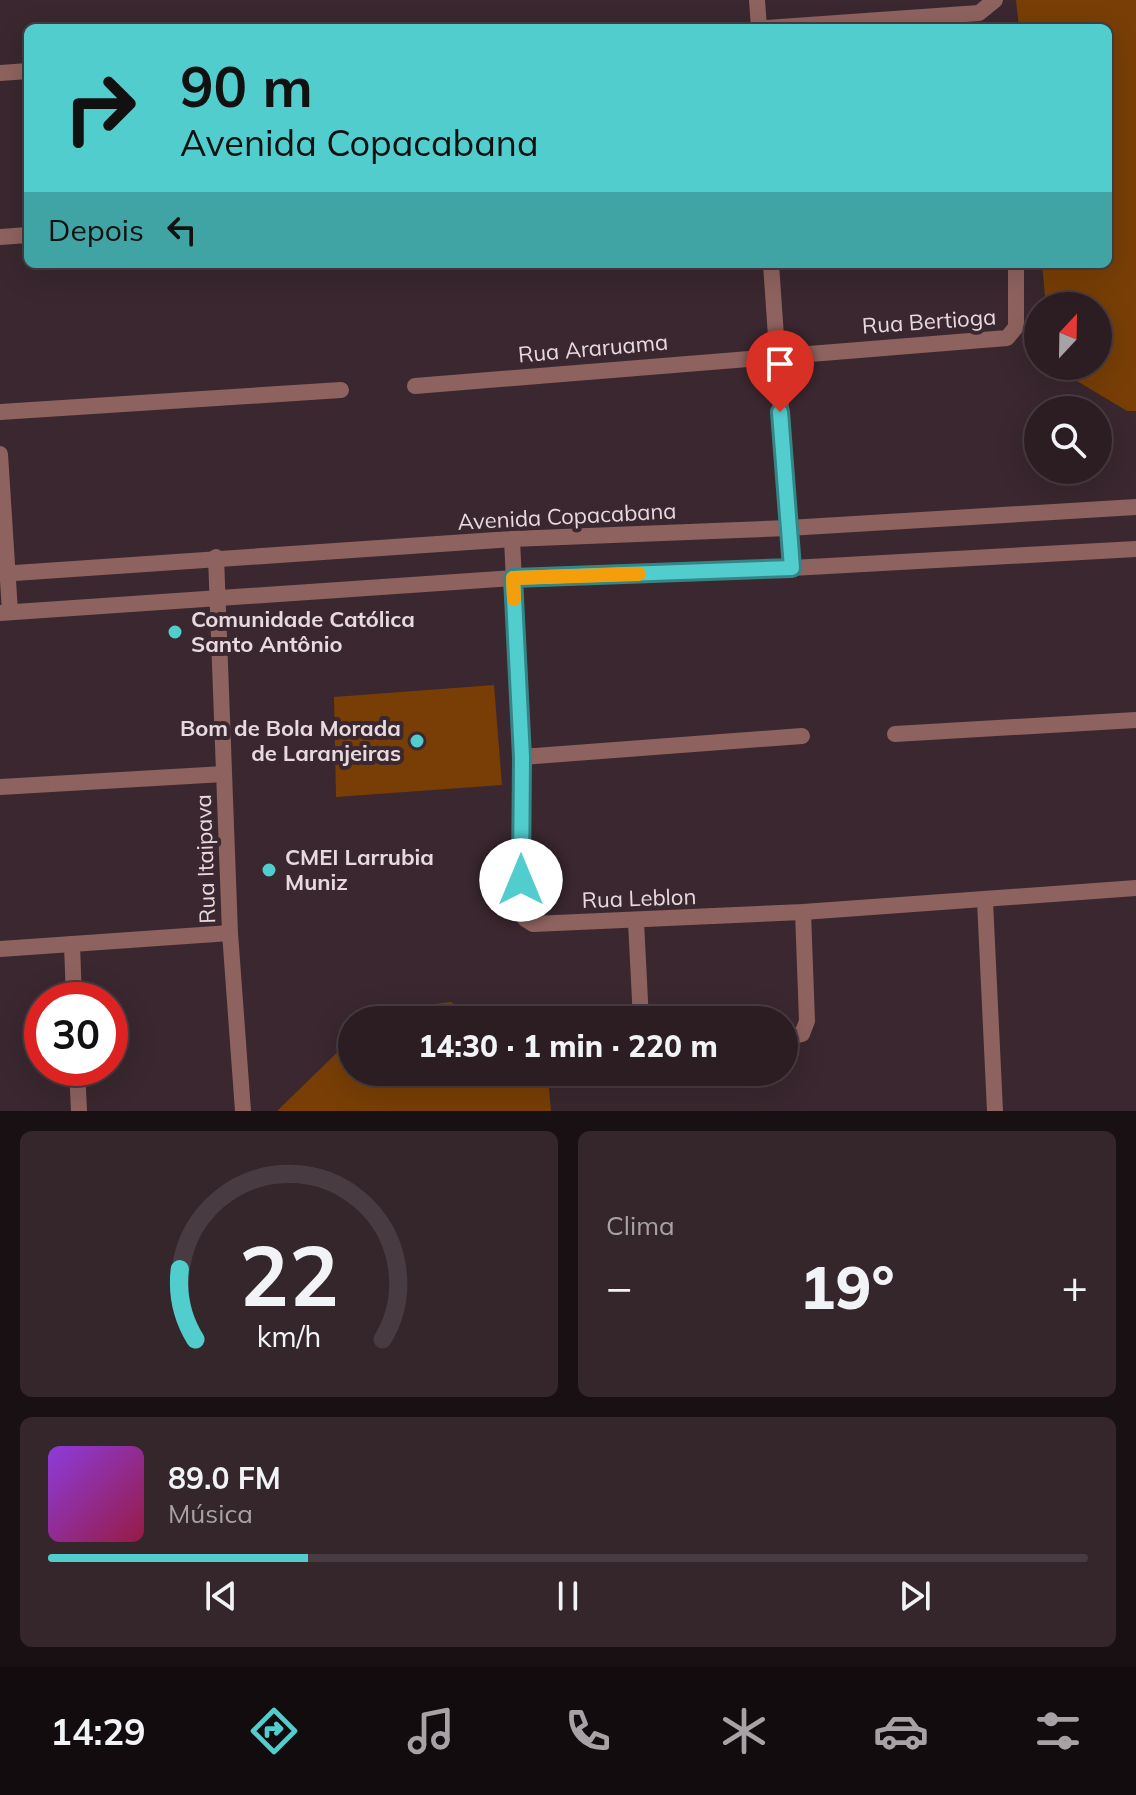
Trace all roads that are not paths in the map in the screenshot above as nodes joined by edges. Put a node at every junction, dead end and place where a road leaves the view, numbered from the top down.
1 (757, 0) edge
2 (995, 0) edge
3 (759, 24) edge
4 (823, 24) edge
5 (24, 71) edge
6 (0, 73) edge
7 (24, 235) edge
8 (0, 237) edge
9 (771, 268) edge
10 (1016, 268) edge
11 (776, 354) junction
12 (415, 386) dead end
13 (341, 390) dead end
14 (0, 412) edge
15 (0, 454) edge
16 (1136, 507) edge
17 (788, 528) junction
18 (512, 539) junction
19 (1136, 549) edge
20 (216, 557) junction
21 (792, 568) junction
22 (4, 574) edge
23 (513, 578) junction
24 (220, 596) junction
25 (5, 612) edge
26 (1136, 720) edge
27 (895, 734) dead end
28 (802, 736) dead end
29 (522, 757) junction
30 (224, 774) junction
31 (0, 787) edge
32 (1136, 888) edge
33 (985, 901) junction
34 (803, 912) junction
35 (636, 922) junction
36 (230, 933) junction
37 (72, 944) junction
38 (0, 949) edge
39 (73, 982) edge
40 (640, 1006) edge
41 (798, 1035) edge
42 (78, 1086) edge
43 (79, 1111) edge
44 (243, 1111) edge
45 (995, 1111) edge

1 - 3 street
2 - 4 street
5 - 6 street
7 - 8 street
9 - 11 street
10 - 11 street, Rua Bertioga
11 - 12 street, Rua Araruama
11 - 17 street
13 - 14 street
15 - 22 street
16 - 17 street, Avenida Copacabana
17 - 18 street, Avenida Copacabana
17 - 21 street
18 - 20 street, Avenida Copacabana
18 - 23 street, Rua Leblon
19 - 21 street
20 - 22 street, Avenida Copacabana
20 - 24 street, Rua Itaipava
21 - 23 street
22 - 25 street
23 - 24 street
23 - 29 street, Rua Leblon
24 - 25 street
24 - 30 street, Rua Itaipava
26 - 27 street
28 - 29 street
29 - 35 street, Rua Leblon
30 - 31 street
30 - 36 street, Rua Itaipava
32 - 33 street, Rua Leblon
33 - 34 street, Rua Leblon
33 - 45 street
34 - 35 street, Rua Leblon
34 - 41 street
35 - 40 street
36 - 37 street
36 - 44 street, Rua Itaipava
37 - 38 street
37 - 39 street
42 - 43 street

